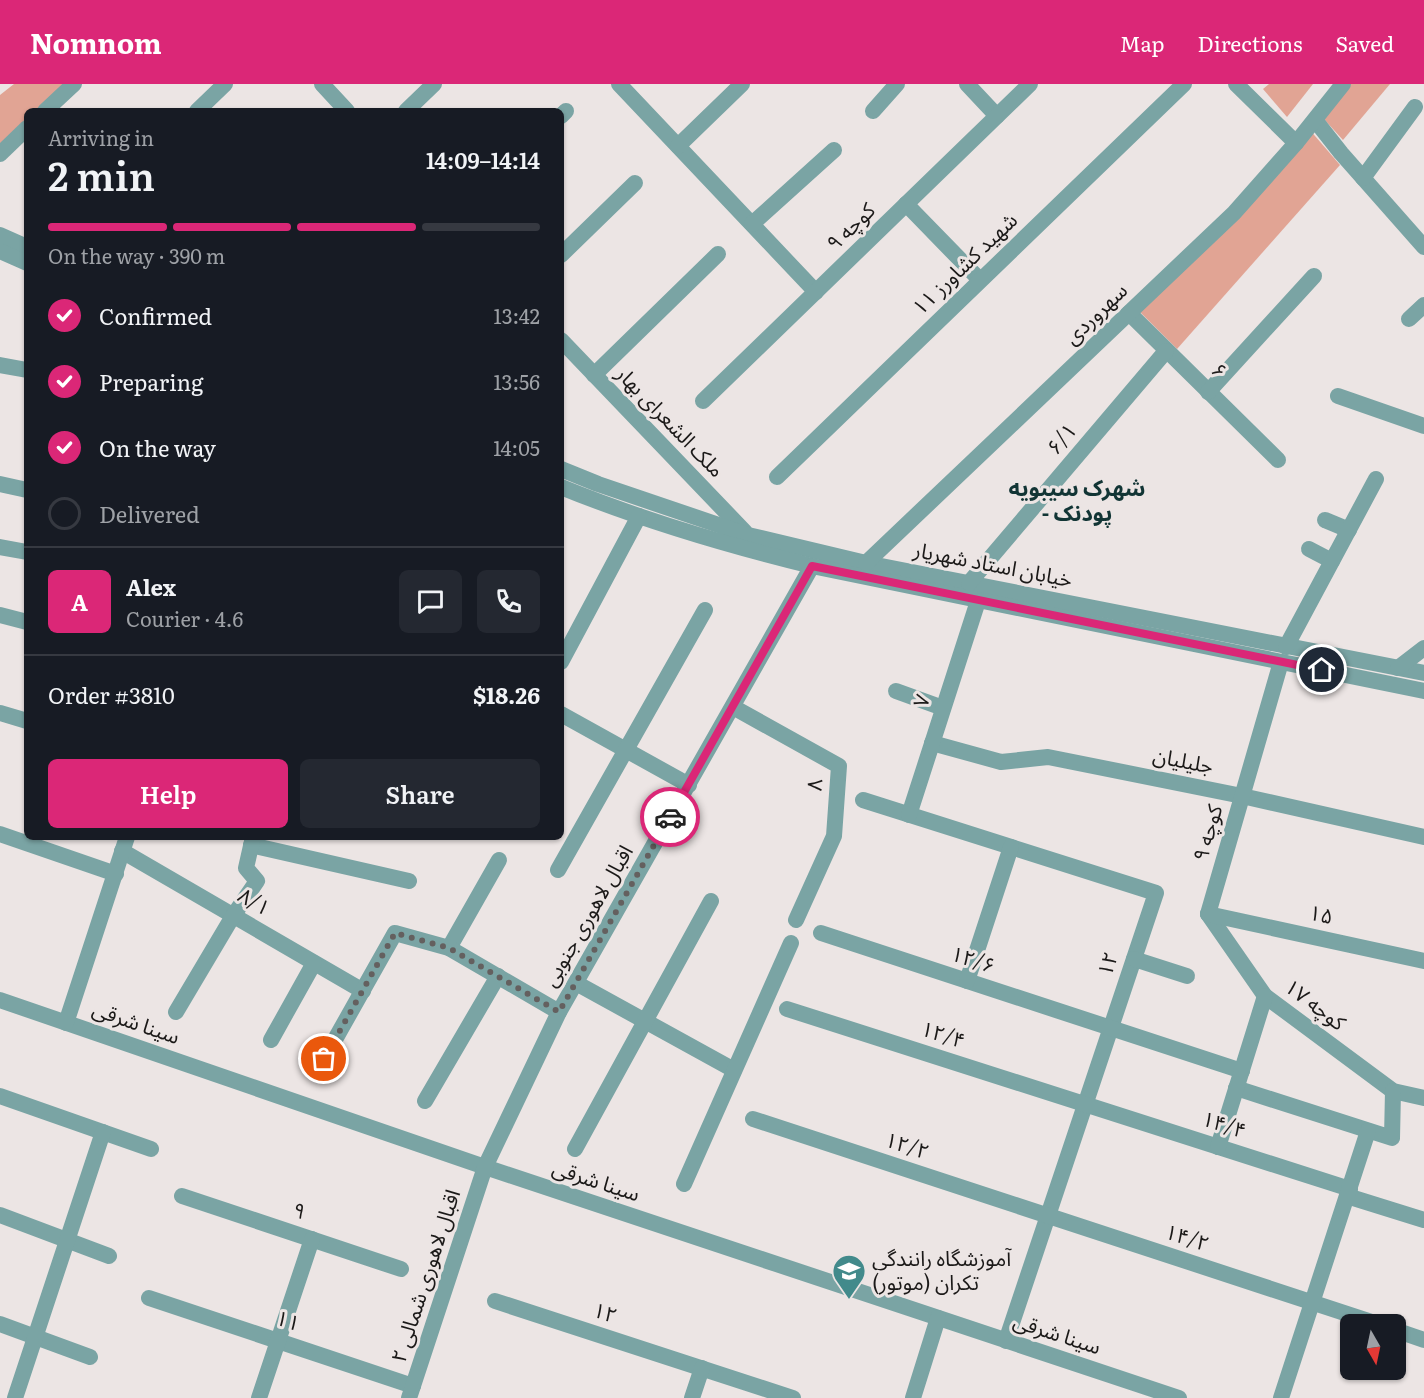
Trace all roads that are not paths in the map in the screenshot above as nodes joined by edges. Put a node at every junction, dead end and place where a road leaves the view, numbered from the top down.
1 (74, 84) edge
2 (225, 84) edge
3 (322, 84) edge
4 (434, 84) edge
5 (619, 84) edge
6 (742, 84) edge
7 (897, 84) edge
8 (967, 84) edge
9 (1030, 84) edge
10 (1184, 84) edge
11 (1343, 84) edge
12 (1244, 87) edge
13 (1415, 107) dead end
14 (48, 108) edge
15 (200, 108) edge
16 (344, 108) edge
17 (409, 108) edge
18 (873, 111) dead end
19 (997, 116) junction
20 (1315, 120) junction
21 (24, 131) edge
22 (1296, 143) junction
23 (678, 146) junction
24 (834, 150) dead end
25 (0, 154) edge
26 (1363, 178) junction
27 (635, 183) dead end
28 (906, 204) junction
29 (752, 224) junction
30 (0, 235) edge
31 (24, 246) edge
32 (1424, 247) edge
33 (0, 251) edge
34 (564, 252) edge
35 (718, 254) dead end
36 (24, 261) edge
37 (1314, 276) dead end
38 (980, 280) junction
39 (816, 292) junction
40 (1424, 305) edge
41 (1129, 313) junction
42 (1409, 319) dead end
43 (564, 343) edge
44 (1166, 351) junction
45 (0, 365) edge
46 (24, 369) edge
47 (594, 375) junction
48 (1208, 392) junction
49 (1338, 396) dead end
50 (703, 401) dead end
51 (1424, 426) edge
52 (1278, 460) dead end
53 (564, 470) edge
54 (777, 477) dead end
55 (1376, 479) dead end
56 (0, 484) edge
57 (564, 488) edge
58 (24, 489) edge
59 (639, 516) junction
60 (1325, 520) dead end
61 (1348, 530) junction
62 (748, 535) junction
63 (0, 547) edge
64 (1309, 549) dead end
65 (24, 551) edge
66 (1332, 561) junction
67 (866, 563) junction
68 (812, 566) junction
69 (969, 583) junction
70 (978, 601) junction
71 (705, 610) dead end
72 (0, 615) edge
73 (24, 621) edge
74 (1424, 648) edge
75 (1283, 655) junction
76 (564, 656) edge
77 (1398, 668) junction
78 (1424, 673) edge
79 (896, 691) dead end
80 (1424, 692) edge
81 (733, 707) junction
82 (944, 708) junction
83 (0, 713) edge
84 (564, 716) edge
85 (24, 720) edge
86 (932, 743) junction
87 (626, 750) junction
88 (689, 785) junction
89 (1242, 796) junction
90 (863, 800) dead end
91 (909, 815) junction
92 (0, 834) edge
93 (1424, 837) edge
94 (252, 841) edge
95 (124, 844) edge
96 (1011, 847) junction
97 (500, 860) dead end
98 (558, 870) dead end
99 (116, 874) junction
100 (409, 881) dead end
101 (711, 901) dead end
102 (1208, 914) junction
103 (233, 916) junction
104 (796, 920) dead end
105 (821, 933) dead end
106 (791, 942) dead end
107 (449, 948) junction
108 (1134, 959) junction
109 (1424, 961) edge
110 (314, 963) junction
111 (498, 976) junction
112 (1187, 976) dead end
113 (967, 981) junction
114 (576, 983) junction
115 (363, 991) junction
116 (1265, 996) junction
117 (0, 1000) edge
118 (787, 1009) dead end
119 (176, 1012) dead end
120 (559, 1012) junction
121 (645, 1021) junction
122 (66, 1023) junction
123 (1111, 1028) junction
124 (271, 1040) dead end
125 (324, 1059) dead end
126 (734, 1070) junction
127 (1242, 1071) junction
128 (1236, 1088) junction
129 (1393, 1091) junction
130 (0, 1096) edge
131 (1424, 1098) edge
132 (425, 1101) dead end
133 (1086, 1104) junction
134 (753, 1119) dead end
135 (1368, 1131) junction
136 (103, 1132) junction
137 (1218, 1147) junction
138 (151, 1149) dead end
139 (574, 1149) dead end
140 (485, 1167) junction
141 (684, 1184) dead end
142 (1348, 1192) junction
143 (182, 1196) dead end
144 (0, 1215) edge
145 (1048, 1216) junction
146 (1424, 1220) edge
147 (312, 1239) junction
148 (67, 1241) junction
149 (109, 1256) dead end
150 (401, 1269) dead end
151 (149, 1298) dead end
152 (495, 1301) dead end
153 (1312, 1303) junction
154 (1347, 1314) edge
155 (938, 1318) junction
156 (0, 1324) edge
157 (1406, 1334) edge
158 (36, 1337) junction
159 (1424, 1340) edge
160 (278, 1341) junction
161 (1006, 1341) junction
162 (90, 1357) dead end
163 (702, 1368) junction
164 (411, 1392) edge
165 (1144, 1392) edge
166 (15, 1398) edge
167 (259, 1398) edge
168 (692, 1398) edge
169 (793, 1398) edge
170 (913, 1398) edge
171 (1179, 1398) edge
172 (1281, 1398) edge

1 - 14 street
2 - 15 street
3 - 16 street
4 - 17 street
5 - 23 street
6 - 23 street
7 - 18 street
8 - 19 street
9 - 19 street, کوچه ۹
10 - 38 street, ۱۱ شهید کشاورز
11 - 20 street, سهروردی
12 - 22 street
13 - 26 street
19 - 28 street, کوچه ۹
20 - 22 street, سهروردی
20 - 26 street
21 - 25 street
22 - 41 street, سهروردی
23 - 29 street
24 - 29 street
26 - 32 street
27 - 34 street
28 - 38 street
28 - 39 street, کوچه ۹
29 - 39 street
30 - 31 street
33 - 36 street
35 - 47 street
37 - 48 street
38 - 54 street, ۱۱ شهید کشاورز
39 - 50 street, کوچه ۹
40 - 42 street
41 - 44 street, ۶
41 - 67 street, سهروردی
43 - 47 street, ملک الشعرای بهار
44 - 48 street, ۶
44 - 69 street, ۶/۱
45 - 46 street
47 - 62 street, ملک الشعرای بهار
48 - 52 street, ۶
49 - 51 street
53 - 62 street, خیابان استاد شهریار
55 - 61 street, کوچه ۹
56 - 58 street
57 - 59 street, خیابان استاد شهریار
59 - 68 street, خیابان استاد شهریار
59 - 76 street
60 - 61 street
61 - 66 street, کوچه ۹
62 - 67 street, خیابان استاد شهریار
63 - 65 street
64 - 66 street
66 - 75 street, کوچه ۹
67 - 69 street, خیابان استاد شهریار
68 - 70 street, خیابان استاد شهریار
68 - 81 street, اقبال لاهوری جنوبی
69 - 75 street, خیابان استاد شهریار
70 - 75 street, خیابان استاد شهریار
70 - 82 street, ۷
71 - 87 street
72 - 73 street
74 - 77 street
75 - 77 street, خیابان استاد شهریار
75 - 80 street, خیابان استاد شهریار
75 - 89 street, کوچه ۹
77 - 78 street, خیابان استاد شهریار
79 - 82 street
81 - 88 street, اقبال لاهوری جنوبی
81 - 104 street, ۸
82 - 86 street, ۷
83 - 85 street
84 - 87 street
86 - 89 street, جلیلیان
86 - 91 street, ۷
87 - 88 street
87 - 98 street
88 - 114 street, اقبال لاهوری جنوبی
89 - 93 street, جلیلیان
89 - 102 street, کوچه ۹
90 - 91 street, ۱۲
91 - 96 street, ۱۲
92 - 99 street
94 - 100 street
94 - 103 street
95 - 99 street
95 - 103 street, ۸/۱
96 - 108 street, ۱۲
96 - 113 street
97 - 107 street
99 - 122 street
101 - 121 street
102 - 109 street, ۱۵
102 - 116 street, کوچه ۱۷
103 - 110 street, ۸/۱
103 - 119 street
105 - 113 street, ۱۲/۶
106 - 126 street
107 - 111 street
107 - 115 street
108 - 112 street
108 - 123 street, ۱۲
110 - 115 street, ۸/۱
110 - 124 street
111 - 120 street
111 - 132 street
113 - 123 street, ۱۲/۶
114 - 120 street, اقبال لاهوری جنوبی
114 - 121 street
115 - 125 street
116 - 127 street
116 - 129 street, کوچه ۱۷
117 - 122 street, سینا شرقی
118 - 133 street, ۱۲/۴
120 - 140 street, اقبال لاهوری جنوبی
121 - 126 street
121 - 139 street
122 - 140 street, سینا شرقی
123 - 127 street
123 - 133 street, ۱۲
126 - 141 street
127 - 128 street
128 - 135 street
128 - 137 street
129 - 131 street, کوچه ۱۷
129 - 135 street
130 - 136 street
133 - 137 street, ۱۴/۴
133 - 145 street, ۱۲
134 - 145 street, ۱۲/۲
135 - 142 street
136 - 138 street
136 - 148 street
137 - 142 street, ۱۴/۴
140 - 155 street, سینا شرقی
140 - 164 street, اقبال لاهوری شمالی ۲
142 - 146 street, ۱۴/۴
142 - 153 street
143 - 147 street, ۹
144 - 148 street
145 - 153 street, ۱۴/۲
145 - 161 street, ۱۲
147 - 150 street, ۹
147 - 160 street
148 - 149 street
148 - 158 street
151 - 160 street, ۱۱
152 - 163 street, ۱۲
153 - 154 street, ۱۴/۲
153 - 172 street
155 - 161 street, سینا شرقی
155 - 170 street
156 - 158 street
157 - 159 street
158 - 162 street
158 - 166 street
160 - 164 street, ۱۱
160 - 167 street
161 - 165 street, سینا شرقی
163 - 168 street
163 - 169 street, ۱۲
165 - 171 street, سینا شرقی

